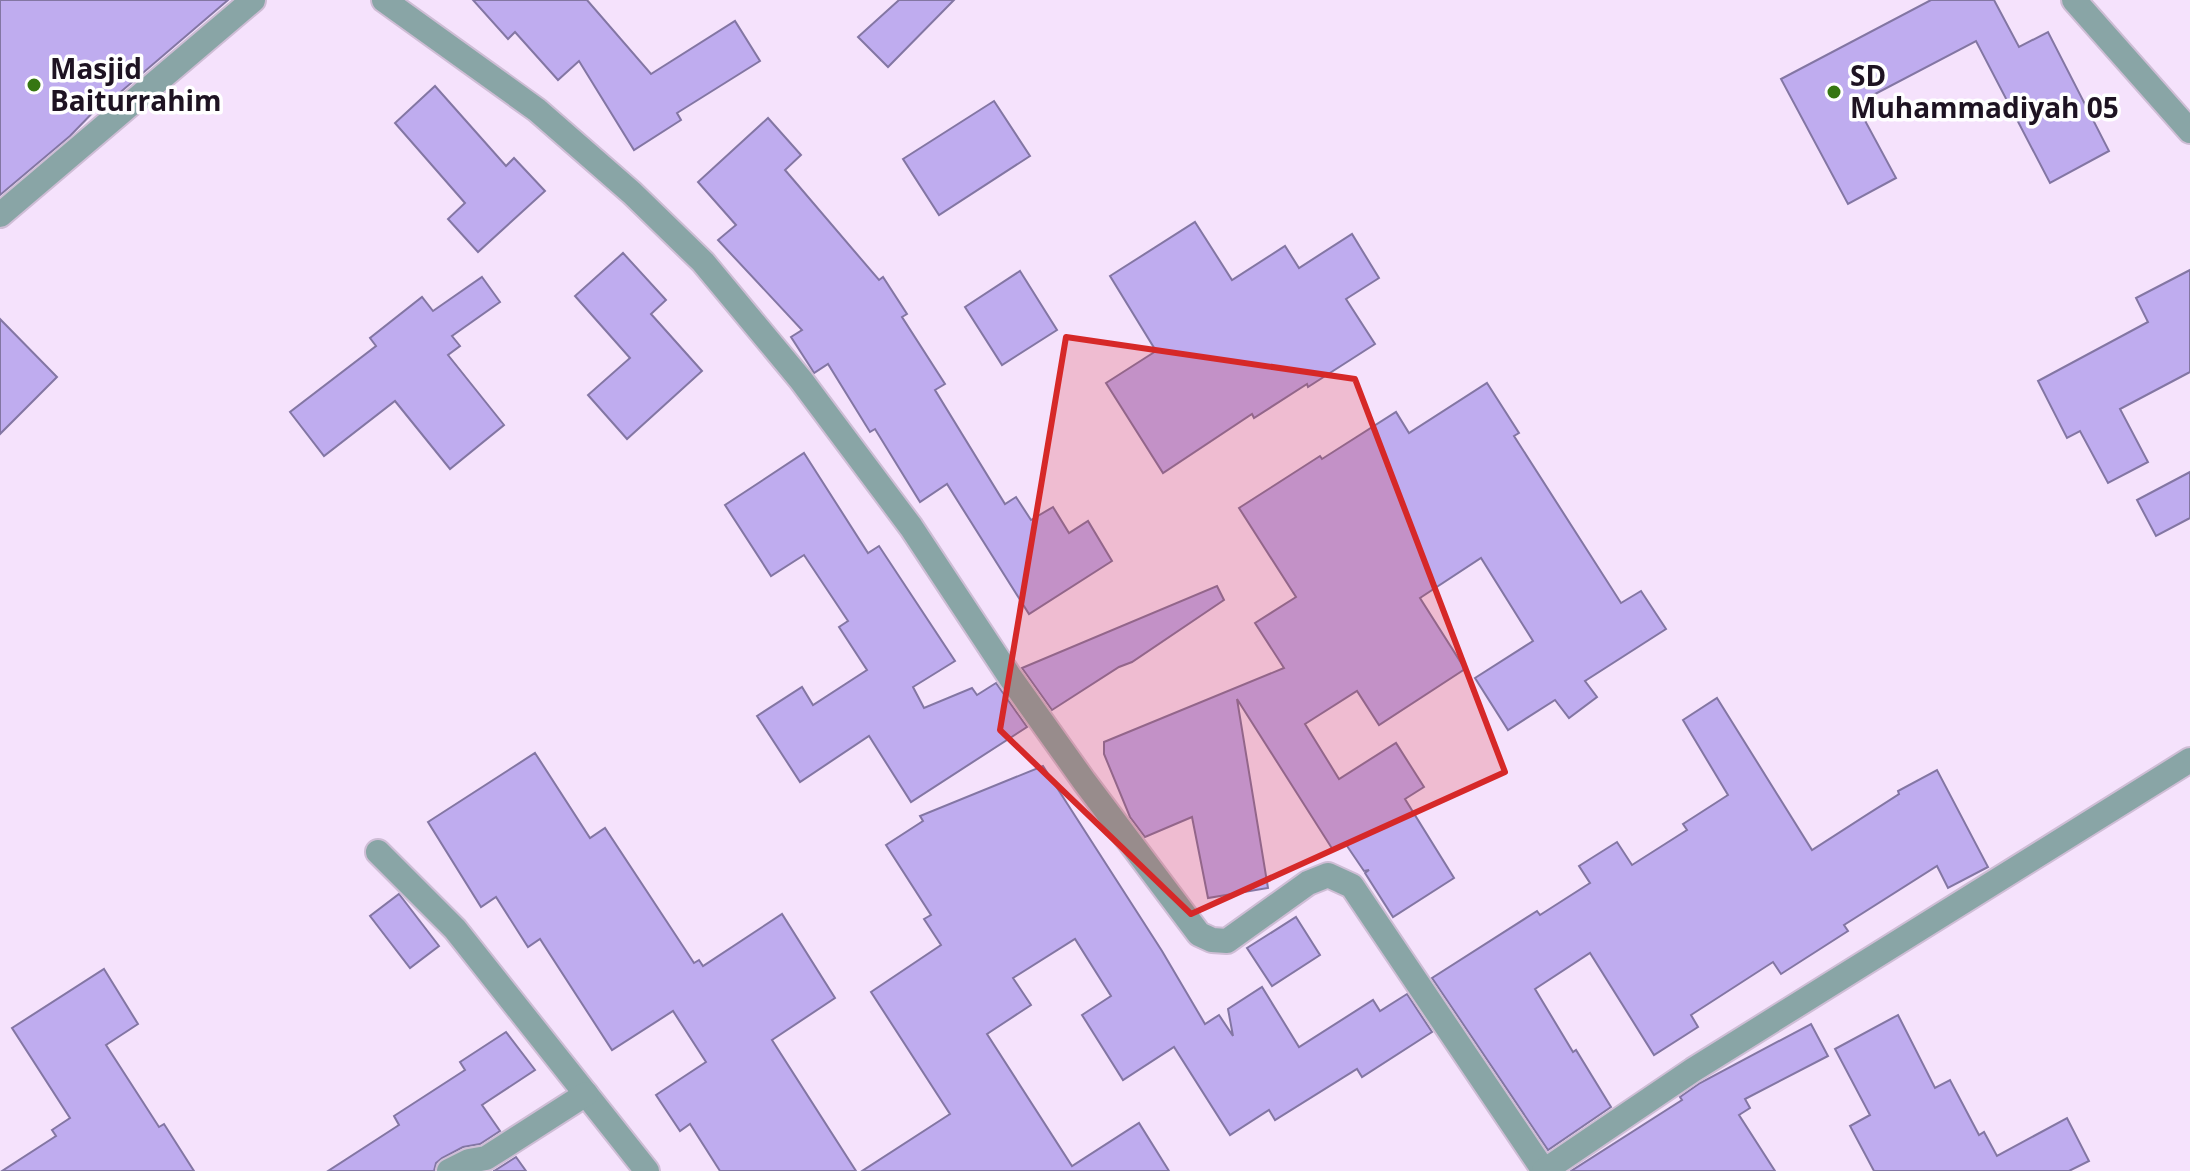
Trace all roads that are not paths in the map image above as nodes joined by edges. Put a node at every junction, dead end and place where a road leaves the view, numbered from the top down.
1 (253, 0) edge
2 (384, 0) edge
3 (2074, 0) edge
4 (2190, 131) edge
5 (0, 215) edge
6 (2190, 760) edge
7 (378, 852) dead end
8 (586, 1094) junction
9 (449, 1171) edge
10 (647, 1171) edge
11 (1544, 1171) edge

1 - 5 street
2 - 11 street
3 - 4 street
6 - 11 street
7 - 8 street
8 - 9 street
8 - 10 street

